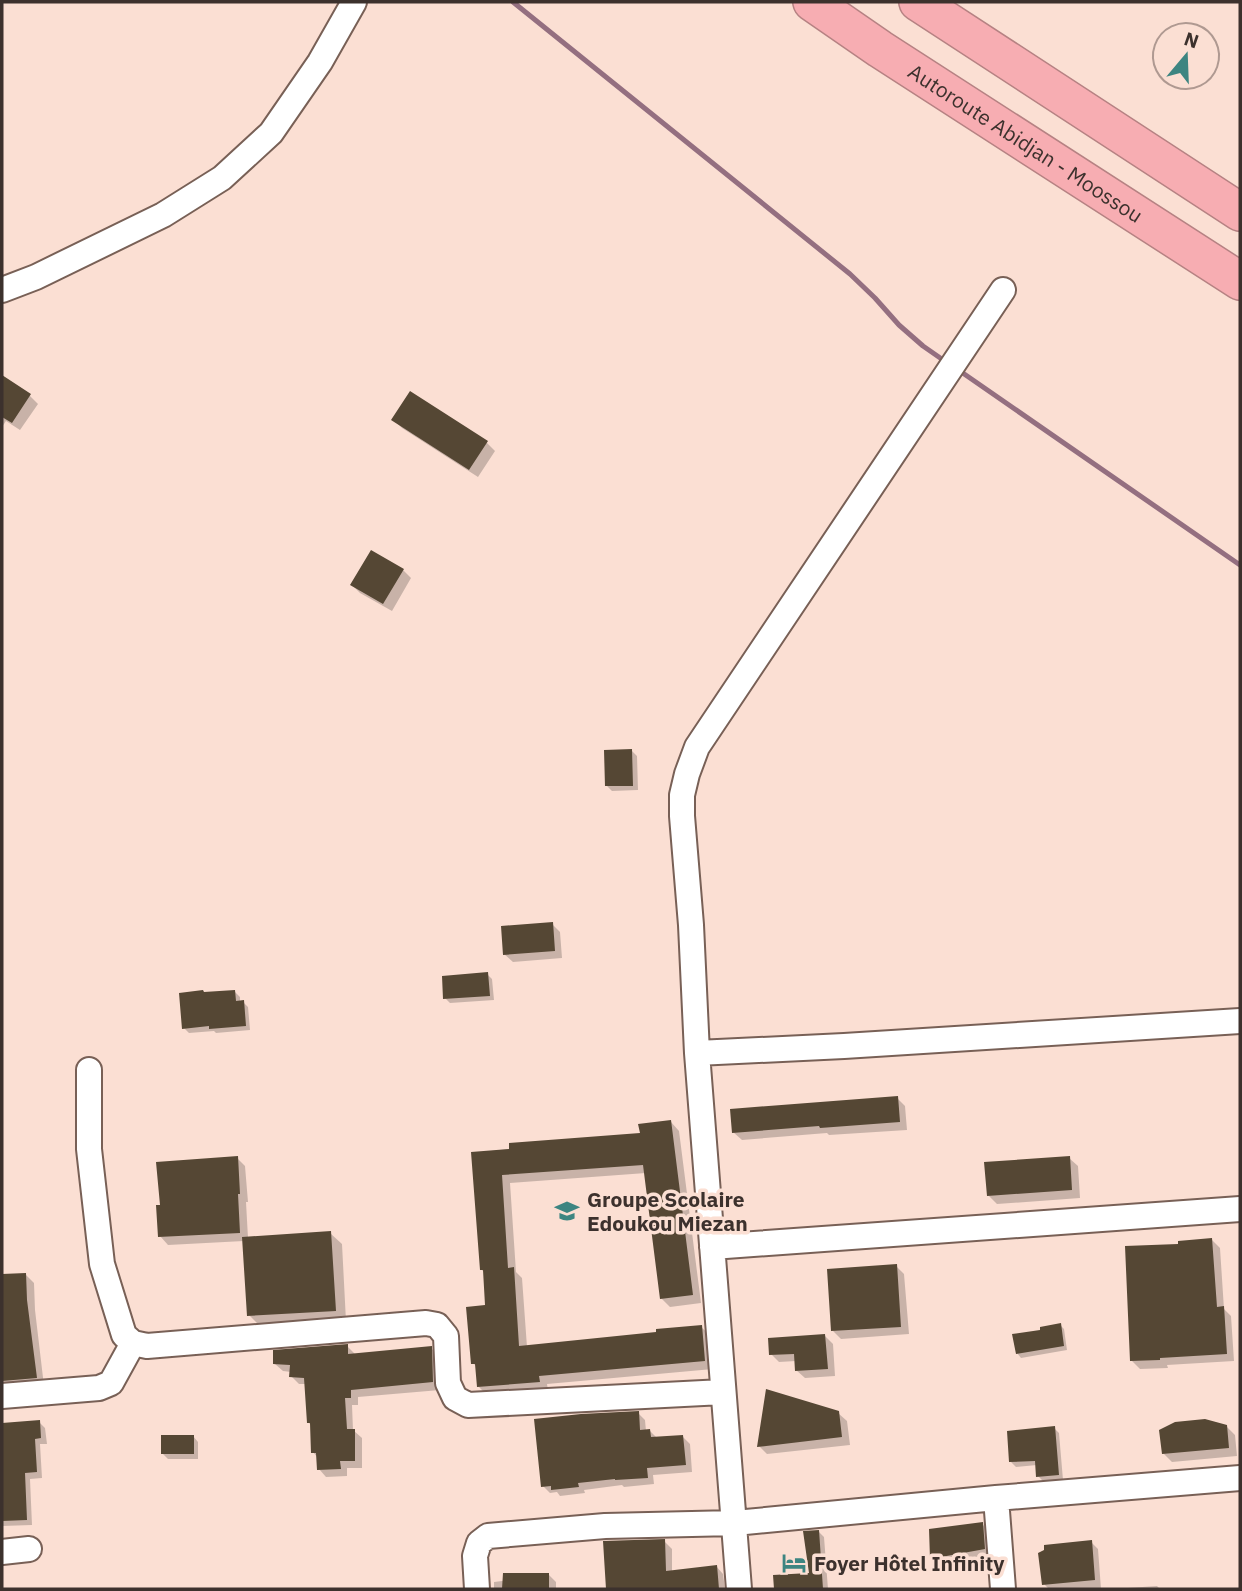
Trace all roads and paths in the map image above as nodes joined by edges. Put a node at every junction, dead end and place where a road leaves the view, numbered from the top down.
1 (354, 2) edge
2 (812, 2) edge
3 (919, 2) edge
4 (1240, 212) edge
5 (1240, 281) edge
6 (2, 290) edge
7 (1003, 290) dead end
8 (1240, 1021) edge
9 (697, 1053) junction
10 (89, 1070) dead end
11 (1240, 1209) edge
12 (712, 1247) junction
13 (133, 1343) junction
14 (723, 1392) junction
15 (2, 1396) edge
16 (1240, 1478) edge
17 (996, 1498) junction
18 (734, 1523) junction
19 (29, 1549) dead end
20 (2, 1552) edge
21 (477, 1589) edge
22 (739, 1589) edge
23 (1003, 1589) edge

1 - 6 street
2 - 5 highway, Autoroute Abidjan - Moossou
3 - 4 highway
7 - 9 street
8 - 9 street
9 - 12 street
10 - 13 street
11 - 12 street
12 - 14 street
13 - 14 street
13 - 15 street
14 - 18 street
16 - 17 street
17 - 18 street
17 - 23 street
18 - 21 street
18 - 22 street
19 - 20 street

